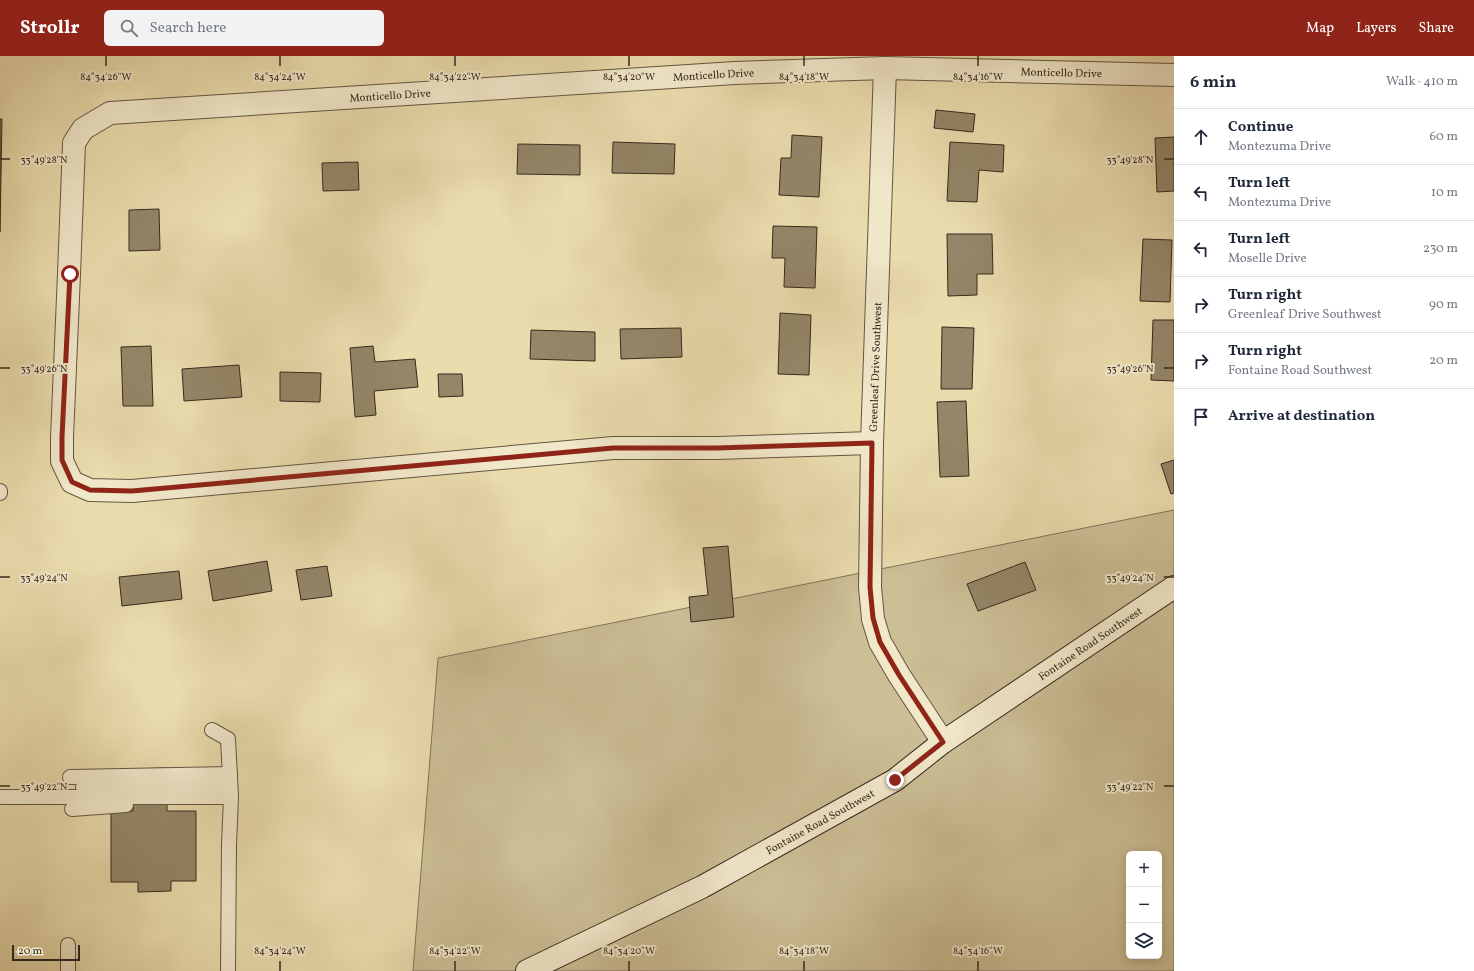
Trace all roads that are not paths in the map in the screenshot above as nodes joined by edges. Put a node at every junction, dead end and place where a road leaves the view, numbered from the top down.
1 (885, 68) junction
2 (1174, 75) edge
3 (872, 443) junction
4 (1174, 587) edge
5 (212, 730) dead end
6 (943, 742) junction
7 (230, 791) junction
8 (71, 793) junction
9 (0, 797) edge
10 (68, 945) dead end
11 (68, 971) edge
12 (228, 971) edge
13 (527, 971) edge

1 - 2 street, Monticello Drive
1 - 3 street, Greenleaf Drive Southwest
1 - 3 street, Monticello Drive
3 - 6 street, Greenleaf Drive Southwest
4 - 6 street, Fontaine Road Southwest
5 - 7 lane
6 - 13 street, Fontaine Road Southwest
7 - 8 lane
7 - 8 lane
7 - 12 lane
8 - 9 lane
10 - 11 lane

